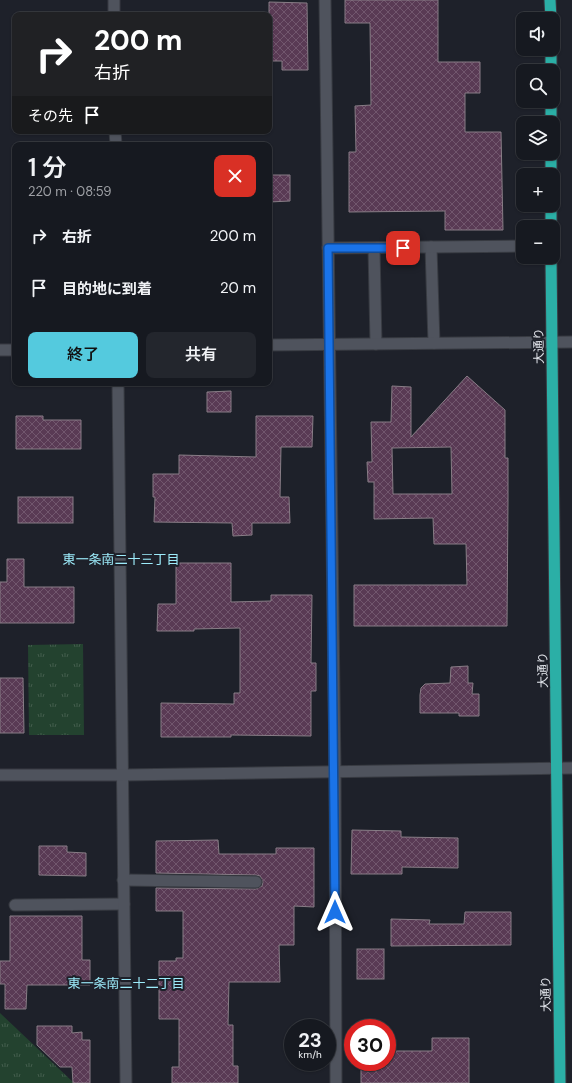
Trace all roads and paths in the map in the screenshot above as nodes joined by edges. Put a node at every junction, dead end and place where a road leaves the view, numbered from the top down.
1 (114, 0) edge
2 (325, 0) edge
3 (550, 0) edge
4 (114, 12) edge
5 (550, 12) edge
6 (516, 246) edge
7 (432, 247) junction
8 (328, 248) junction
9 (374, 248) junction
10 (551, 264) edge
11 (552, 342) junction
12 (572, 342) edge
13 (329, 344) junction
14 (376, 344) junction
15 (434, 344) junction
16 (272, 345) edge
17 (0, 350) edge
18 (12, 350) edge
19 (118, 386) edge
20 (557, 768) junction
21 (572, 768) edge
22 (335, 771) junction
23 (0, 775) edge
24 (122, 775) junction
25 (123, 880) junction
26 (256, 882) dead end
27 (124, 904) junction
28 (15, 905) dead end
29 (126, 1083) edge
30 (336, 1083) edge
31 (560, 1083) edge

1 - 4 street
2 - 8 street
3 - 5 highway
6 - 7 street
7 - 9 street
7 - 15 street
8 - 9 street
8 - 13 street
9 - 14 street
10 - 11 highway, 大通り
11 - 12 street
11 - 15 street
11 - 20 highway, 大通り
13 - 14 street
13 - 16 street
13 - 22 street
14 - 15 street
17 - 18 street
19 - 24 street
20 - 21 street
20 - 22 street
20 - 31 highway, 大通り
22 - 24 street
22 - 30 street
23 - 24 street
24 - 25 street
25 - 26 street
25 - 27 street
27 - 28 street
27 - 29 street

